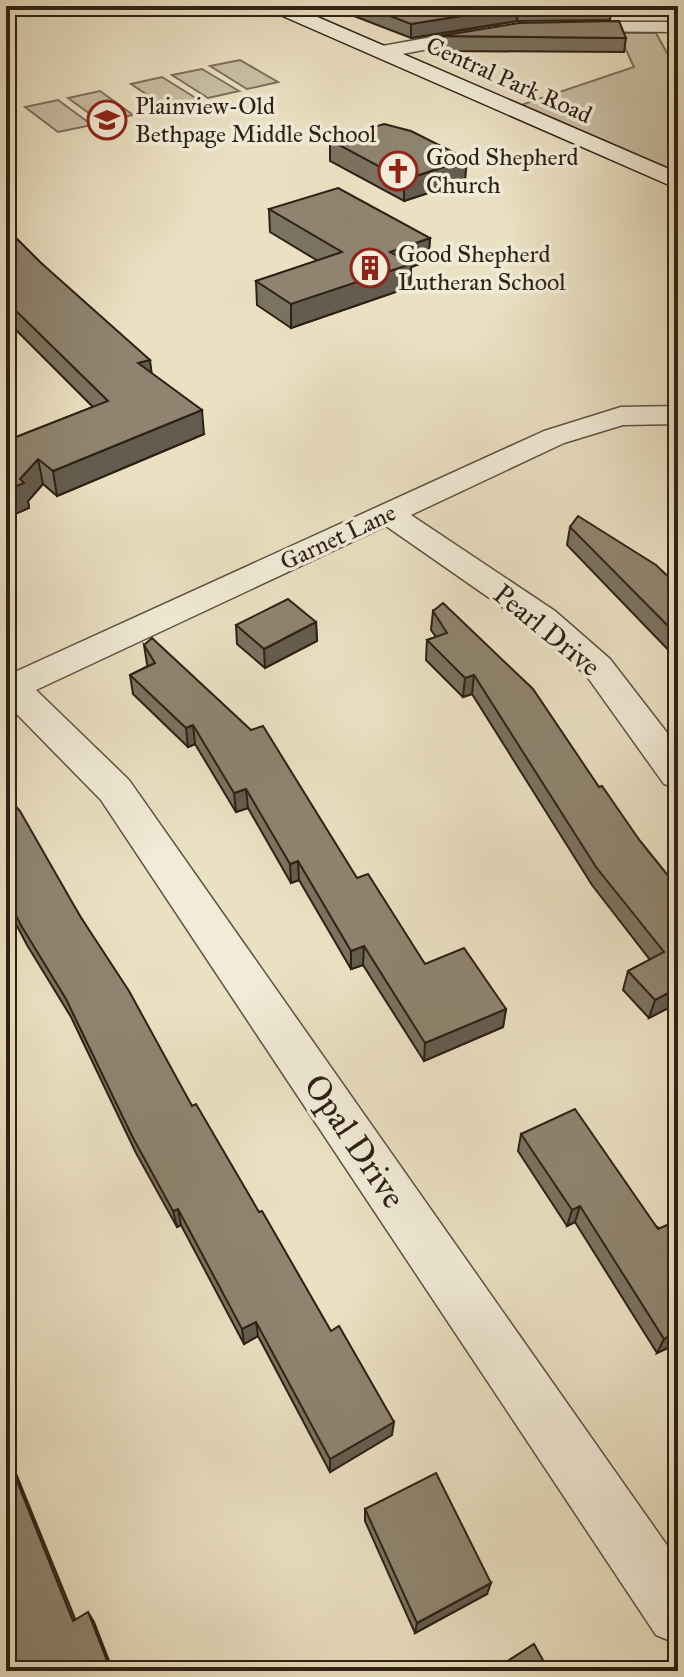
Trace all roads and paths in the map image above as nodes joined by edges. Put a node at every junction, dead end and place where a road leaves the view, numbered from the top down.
1 (276, 6) edge
2 (648, 6) edge
3 (658, 27) junction
4 (678, 27) edge
5 (543, 28) edge
6 (517, 29) edge
7 (382, 52) junction
8 (678, 182) edge
9 (678, 415) edge
10 (389, 514) junction
11 (8, 688) edge
12 (678, 774) edge
13 (678, 1613) edge

1 - 7 street, Central Park Road
2 - 3 street
3 - 4 street
3 - 5 street
6 - 7 street
7 - 8 street, Central Park Road
9 - 10 street, Garnet Lane
10 - 11 street, Garnet Lane
10 - 12 street, Pearl Drive
11 - 13 street, Opal Drive

